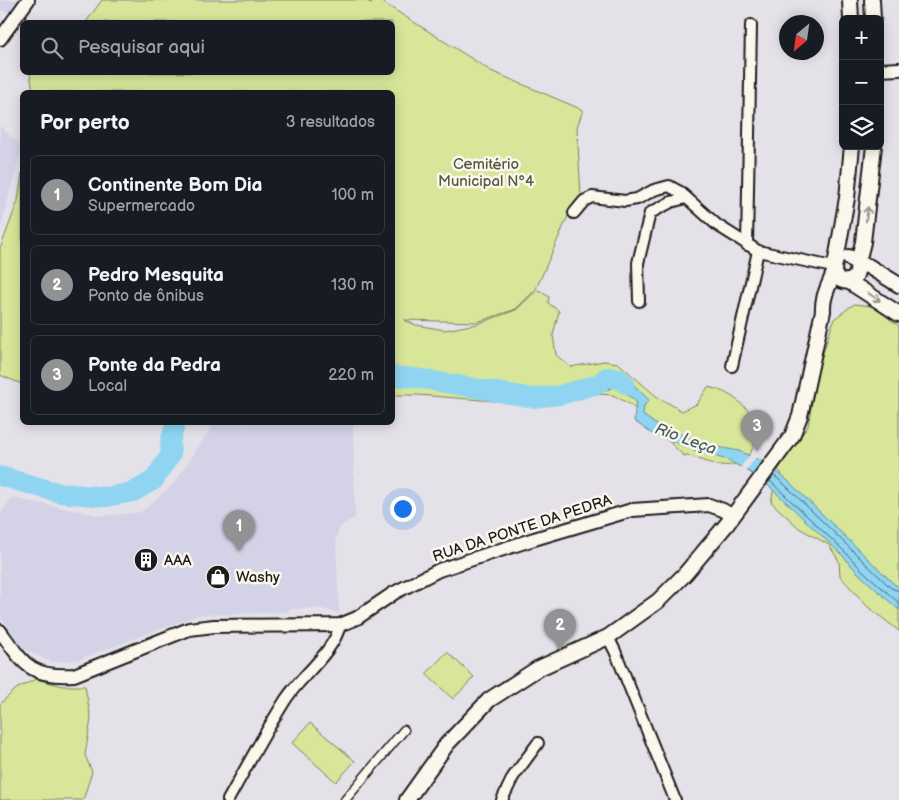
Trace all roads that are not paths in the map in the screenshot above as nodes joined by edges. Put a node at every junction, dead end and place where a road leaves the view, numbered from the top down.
1 (28, 0) edge
2 (850, 0) edge
3 (872, 0) edge
4 (851, 15) edge
5 (872, 15) edge
6 (751, 25) dead end
7 (0, 38) edge
8 (899, 69) edge
9 (884, 70) edge
10 (852, 150) edge
11 (874, 150) edge
12 (686, 198) junction
13 (574, 212) dead end
14 (747, 244) junction
15 (758, 251) junction
16 (856, 262) junction
17 (839, 273) junction
18 (899, 286) edge
19 (639, 300) dead end
20 (899, 314) edge
21 (732, 366) dead end
22 (733, 516) junction
23 (340, 626) junction
24 (0, 631) edge
25 (608, 637) junction
26 (404, 730) dead end
27 (538, 743) dead end
28 (228, 800) edge
29 (345, 800) edge
30 (407, 800) edge
31 (502, 800) edge
32 (675, 800) edge

1 - 7 street
2 - 4 main road
3 - 5 main road
6 - 14 street
8 - 9 street
10 - 17 main road
16 -> 11 main road
12 - 13 street
12 - 14 street
12 - 19 street
14 - 15 street
15 - 17 street
15 - 21 street
16 - 17 main road
16 - 17 main road
16 - 18 main road
17 -> 20 main road
17 - 22 main road
22 - 23 street, RUA DA PONTE DA PEDRA
22 - 25 main road
23 - 24 street, RUA DA PONTE DA PEDRA
23 - 28 street
25 - 30 main road
25 - 32 street
26 - 29 street
27 - 31 street

